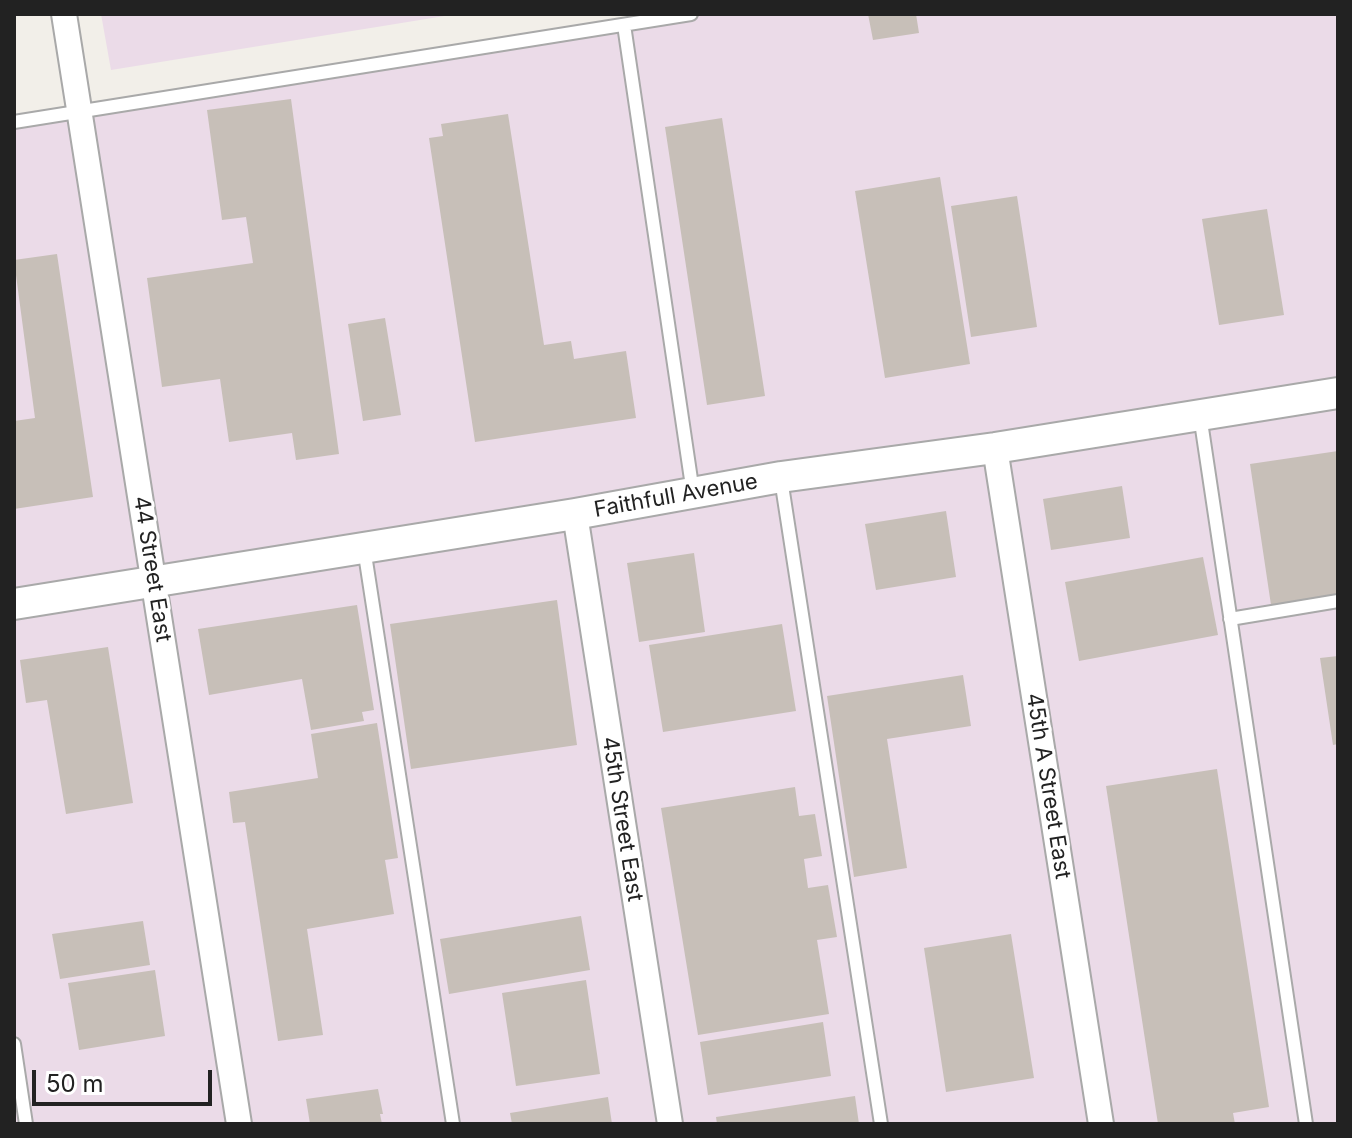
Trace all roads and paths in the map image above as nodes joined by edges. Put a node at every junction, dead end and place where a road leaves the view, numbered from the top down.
1 (64, 14) edge
2 (691, 14) edge
3 (624, 25) junction
4 (79, 111) junction
5 (14, 122) edge
6 (1338, 393) edge
7 (1200, 415) junction
8 (995, 448) junction
9 (781, 477) junction
10 (693, 493) junction
11 (575, 514) junction
12 (364, 548) junction
13 (154, 582) junction
14 (1338, 601) edge
15 (14, 604) edge
16 (1230, 619) junction
17 (14, 1044) edge
18 (26, 1124) edge
19 (239, 1124) edge
20 (453, 1124) edge
21 (670, 1124) edge
22 (881, 1124) edge
23 (1101, 1124) edge
24 (1306, 1124) edge

1 - 4 street, 44 Street East
2 - 3 lane
3 - 4 lane
3 - 10 lane
4 - 5 lane
4 - 13 street, 44 Street East
6 - 7 street, Faithfull Avenue
7 - 8 street, Faithfull Avenue
7 - 16 lane
8 - 9 street, Faithfull Avenue
8 - 23 street, 45th A Street East
9 - 10 street, Faithfull Avenue
9 - 22 lane
10 - 11 street, Faithfull Avenue
11 - 12 street, Faithfull Avenue
11 - 21 street, 45th Street East
12 - 13 street, Faithfull Avenue
12 - 20 lane
13 - 15 street, Faithfull Avenue
13 - 19 street, 44 Street East
14 - 16 lane
16 - 24 lane
17 - 18 lane

